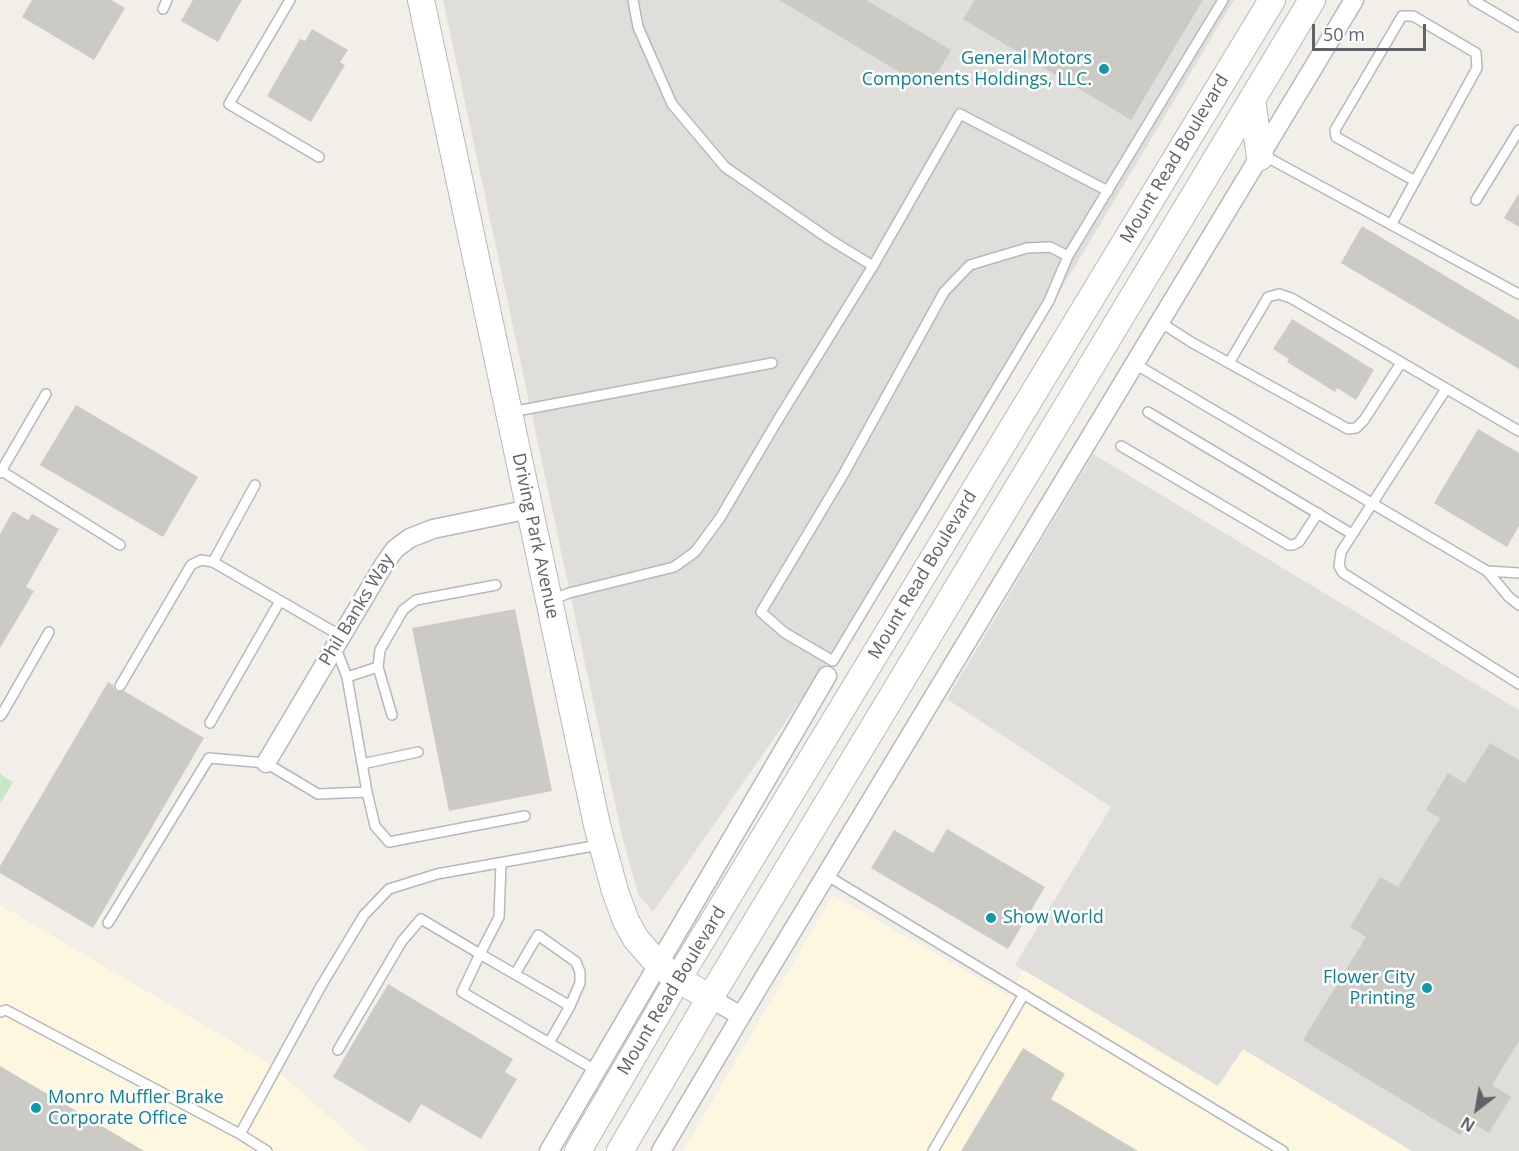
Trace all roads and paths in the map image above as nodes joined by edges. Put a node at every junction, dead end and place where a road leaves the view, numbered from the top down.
1 (290, 0) edge
2 (421, 0) edge
3 (633, 0) edge
4 (1222, 0) edge
5 (1272, 0) edge
6 (1312, 0) edge
7 (1354, 0) edge
8 (1474, 0) edge
9 (1519, 27) edge
10 (1252, 99) junction
11 (1519, 130) edge
12 (1261, 155) junction
13 (319, 157) dead end
14 (1415, 181) junction
15 (1108, 191) junction
16 (1476, 200) dead end
17 (1391, 225) junction
18 (1068, 256) junction
19 (873, 266) junction
20 (1519, 294) edge
21 (1161, 322) junction
22 (772, 363) dead end
23 (1229, 363) junction
24 (1401, 363) junction
25 (1135, 364) junction
26 (1446, 389) junction
27 (46, 394) dead end
28 (509, 412) junction
29 (1148, 412) dead end
30 (1519, 431) edge
31 (1121, 446) dead end
32 (0, 471) edge
33 (255, 485) dead end
34 (1372, 504) junction
35 (530, 509) junction
36 (1318, 513) junction
37 (1353, 534) junction
38 (120, 544) dead end
39 (213, 562) junction
40 (1487, 571) junction
41 (1519, 573) edge
42 (496, 585) dead end
43 (280, 601) junction
44 (549, 601) junction
45 (1519, 605) edge
46 (49, 632) dead end
47 (338, 641) junction
48 (378, 667) junction
49 (830, 669) junction
50 (347, 677) junction
51 (1519, 684) edge
52 (120, 686) dead end
53 (0, 716) edge
54 (392, 716) dead end
55 (210, 723) dead end
56 (418, 752) dead end
57 (266, 763) junction
58 (362, 764) junction
59 (367, 792) junction
60 (525, 816) dead end
61 (602, 844) junction
62 (501, 863) junction
63 (826, 875) junction
64 (108, 923) dead end
65 (480, 954) junction
66 (658, 964) junction
67 (515, 974) junction
68 (678, 979) junction
69 (1024, 994) junction
70 (710, 998) junction
71 (570, 1006) junction
72 (0, 1012) edge
73 (741, 1016) junction
74 (549, 1043) junction
75 (338, 1050) dead end
76 (597, 1071) junction
77 (240, 1134) junction
78 (267, 1151) edge
79 (549, 1151) edge
80 (578, 1151) edge
81 (620, 1151) edge
82 (661, 1151) edge
83 (933, 1151) edge
84 (1283, 1151) edge

1 - 13 lane
2 - 28 main road, Driving Park Avenue
3 - 19 lane
4 - 15 lane
5 - 68 main road, Mount Read Boulevard
6 - 10 main road, Mount Read Boulevard
7 - 12 street
8 - 9 lane
10 - 12 main road
10 - 70 main road, Mount Read Boulevard
11 - 16 lane
12 - 17 lane
12 - 21 street
14 - 14 lane
14 - 17 lane
15 - 18 lane
15 - 19 lane
17 - 20 lane
18 - 49 lane
18 - 49 lane
19 - 44 lane
21 - 23 lane
21 - 25 street
22 - 28 lane
23 - 24 lane
23 - 24 lane
24 - 26 lane
25 - 34 lane
25 - 63 street
26 - 30 lane
26 - 34 lane
27 - 32 lane
28 - 35 main road, Driving Park Avenue
29 - 36 lane
31 - 36 lane
32 - 38 lane
33 - 39 lane
34 - 37 lane
34 - 40 lane
35 - 44 main road, Driving Park Avenue
35 - 47 street, Phil Banks Way
36 - 37 lane
37 - 51 lane
39 - 43 lane
39 - 52 lane
40 - 41 lane
40 - 45 lane
42 - 48 lane
43 - 47 lane
43 - 55 lane
44 - 61 main road, Driving Park Avenue
46 - 53 lane
47 - 50 lane
47 - 57 street, Phil Banks Way
48 - 50 lane
48 - 54 lane
49 - 66 street, Mount Read Boulevard
50 - 58 lane
56 - 58 lane
57 - 59 lane
57 - 64 lane
58 - 59 lane
59 - 60 lane
61 - 62 lane
61 - 66 main road, Driving Park Avenue
62 - 65 lane
62 - 77 lane
63 - 69 lane
63 - 73 street
65 - 67 lane
65 - 74 lane
65 - 75 lane
66 - 68 main road, Driving Park Avenue
66 - 76 street, Mount Read Boulevard
67 - 71 lane
67 - 71 lane
68 - 70 main road, Driving Park Avenue
68 - 80 main road, Mount Read Boulevard
69 - 83 lane
69 - 84 lane
70 - 73 street, Driving Park Avenue
70 - 81 main road, Mount Read Boulevard
71 - 74 lane
72 - 77 lane
73 - 82 street
74 - 76 lane
76 - 79 street, Mount Read Boulevard
77 - 78 lane

